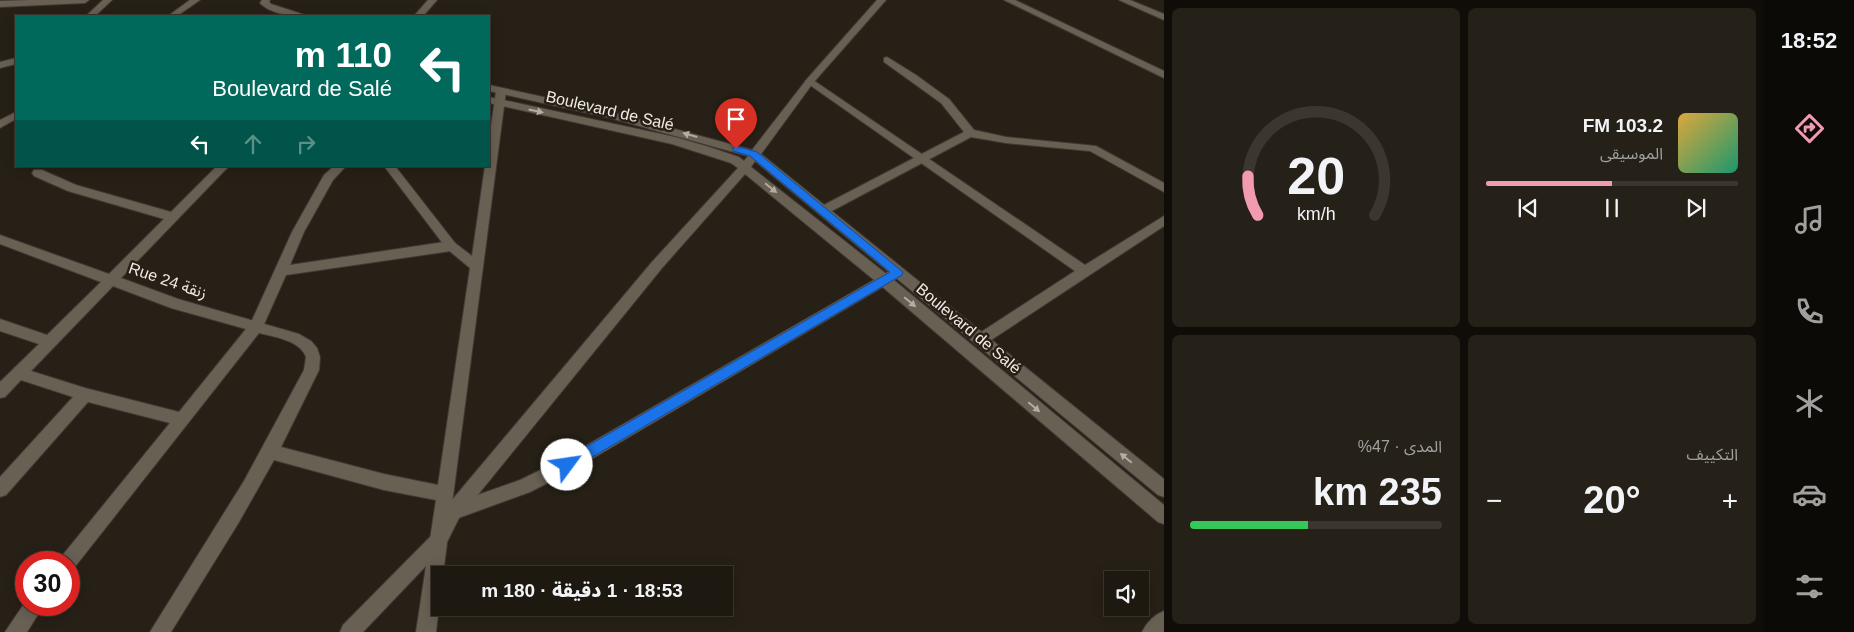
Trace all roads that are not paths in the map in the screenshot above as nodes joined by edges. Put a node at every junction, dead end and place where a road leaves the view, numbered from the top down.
1 (85, 0) edge
2 (108, 0) edge
3 (196, 0) edge
4 (266, 0) edge
5 (433, 0) edge
6 (882, 0) edge
7 (1008, 0) edge
8 (1123, 0) edge
9 (1143, 0) edge
10 (0, 4) edge
11 (1164, 9) edge
12 (91, 15) edge
13 (174, 15) edge
14 (300, 15) edge
15 (419, 15) edge
16 (1164, 17) edge
17 (887, 60) dead end
18 (15, 61) edge
19 (0, 65) edge
20 (1164, 75) edge
21 (810, 81) junction
22 (494, 96) edge
23 (15, 116) edge
24 (0, 125) edge
25 (970, 133) junction
26 (490, 136) edge
27 (754, 154) junction
28 (923, 159) junction
29 (745, 166) junction
30 (223, 167) edge
31 (340, 167) edge
32 (390, 167) edge
33 (487, 167) edge
34 (38, 173) dead end
35 (1164, 188) edge
36 (824, 210) junction
37 (173, 217) junction
38 (1164, 220) edge
39 (0, 239) edge
40 (451, 246) junction
41 (477, 267) junction
42 (280, 270) junction
43 (1084, 271) junction
44 (898, 272) junction
45 (112, 279) junction
46 (884, 280) junction
47 (0, 325) edge
48 (256, 327) junction
49 (980, 340) junction
50 (50, 342) junction
51 (19, 373) junction
52 (0, 392) edge
53 (85, 395) junction
54 (181, 419) junction
55 (269, 451) junction
56 (0, 489) edge
57 (1164, 489) edge
58 (445, 494) junction
59 (453, 512) junction
60 (1164, 516) edge
61 (439, 540) junction
62 (77, 551) edge
63 (27, 616) edge
64 (1164, 620) edge
65 (15, 632) edge
66 (160, 632) edge
67 (350, 632) edge
68 (426, 632) edge
69 (1152, 632) edge

1 - 10 street
2 - 12 street
3 - 13 street
4 - 14 street
5 - 15 street
6 - 21 street
7 - 20 street
8 - 16 street
9 - 11 street
17 - 25 lane
18 - 19 street
21 - 27 street
21 - 28 street
22 - 26 street
27 -> 22 street, Boulevard de Salé
22 -> 29 street, Boulevard de Salé
23 - 24 street
25 - 28 street
25 - 35 street
27 - 29 street
27 - 36 street, Boulevard de Salé
28 - 36 street
28 - 43 street
29 -> 46 street, Boulevard de Salé
29 - 59 street
30 - 37 street
31 - 42 lane
32 - 40 street
33 - 41 street
34 - 37 street
36 - 44 street, Boulevard de Salé
37 - 45 street
38 - 43 street
39 - 45 street, Rue 24 زنقة
40 - 41 street
40 - 42 street
41 - 58 street
42 - 48 lane
43 - 49 street
44 - 46 street
44 - 49 street, Boulevard de Salé
45 - 48 street, Rue 24 زنقة
45 - 50 street
46 - 59 street
46 -> 60 street, Boulevard de Salé
47 - 50 street
48 - 54 street
48 - 55 street, Rue 24 زنقة
57 -> 49 street, Boulevard de Salé
50 - 51 street
51 - 52 street
51 - 53 street
53 - 54 street
53 - 56 street
54 - 62 street
55 - 58 street
55 - 66 street
58 - 61 street
59 - 61 street
61 - 67 street
61 - 68 street
63 - 65 street
64 - 69 street

